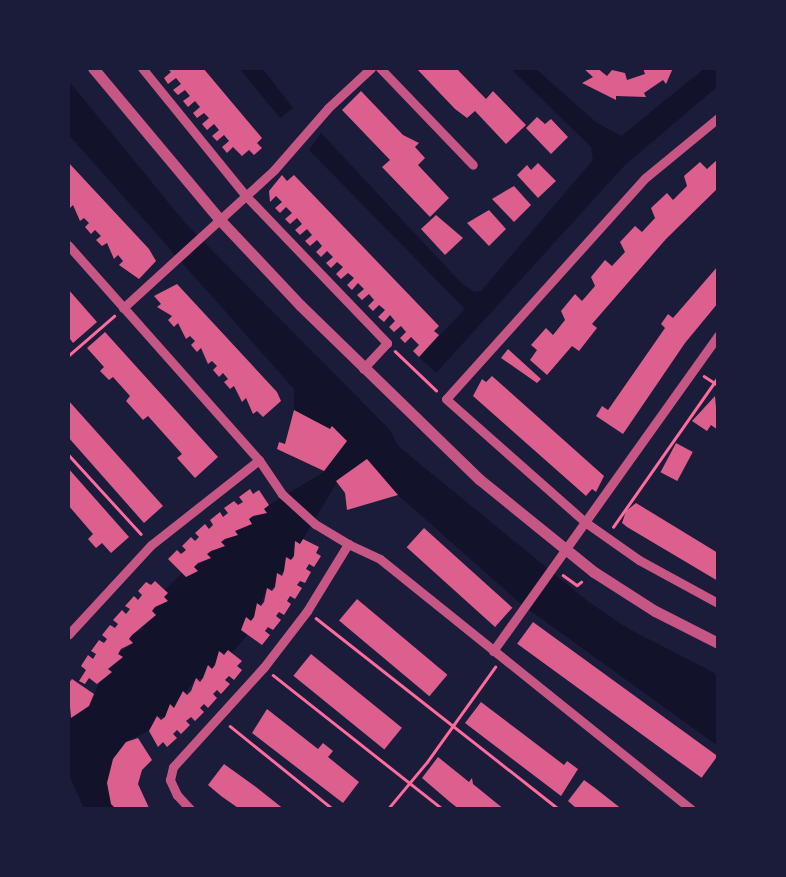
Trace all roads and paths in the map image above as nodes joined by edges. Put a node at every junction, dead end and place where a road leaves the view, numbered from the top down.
1 (94, 68) edge
2 (142, 68) edge
3 (371, 68) edge
4 (380, 68) edge
5 (718, 118) edge
6 (474, 166) dead end
7 (246, 196) junction
8 (220, 220) junction
9 (68, 245) edge
10 (123, 308) junction
11 (718, 335) edge
12 (386, 343) junction
13 (68, 356) edge
14 (363, 369) junction
15 (694, 370) junction
16 (718, 377) edge
17 (716, 384) edge
18 (446, 398) junction
19 (68, 454) edge
20 (259, 460) junction
21 (585, 522) junction
22 (606, 537) junction
23 (348, 544) junction
24 (152, 545) junction
25 (566, 551) junction
26 (718, 603) edge
27 (307, 611) junction
28 (68, 635) edge
29 (718, 643) edge
30 (493, 651) junction
31 (502, 658) junction
32 (264, 668) junction
33 (221, 718) junction
34 (453, 725) junction
35 (410, 782) junction
36 (191, 810) edge
37 (334, 810) edge
38 (386, 810) edge
39 (444, 810) edge
40 (560, 810) edge
41 (692, 810) edge

1 - 8 street
2 - 7 street
3 - 7 street
4 - 6 street
5 - 18 street
7 - 8 street
7 - 12 street
8 - 10 street
8 - 14 street
9 - 10 street
10 - 13 path
10 - 20 street
11 - 15 street
12 - 14 street
12 - 18 path
14 - 25 street
15 - 17 path
15 - 21 street
16 - 17 path
17 - 22 path
18 - 21 street
19 - 24 path
20 - 23 street
20 - 24 street
21 - 22 street
21 - 25 street
22 - 26 street
23 - 27 street
23 - 30 street
24 - 28 street
25 - 29 street
25 - 30 street
27 - 32 street
27 - 34 path
30 - 31 street
31 - 34 path
31 - 41 street
32 - 33 street
32 - 35 path
33 - 36 street
33 - 37 path
34 - 35 path
34 - 40 path
35 - 38 path
35 - 39 path

